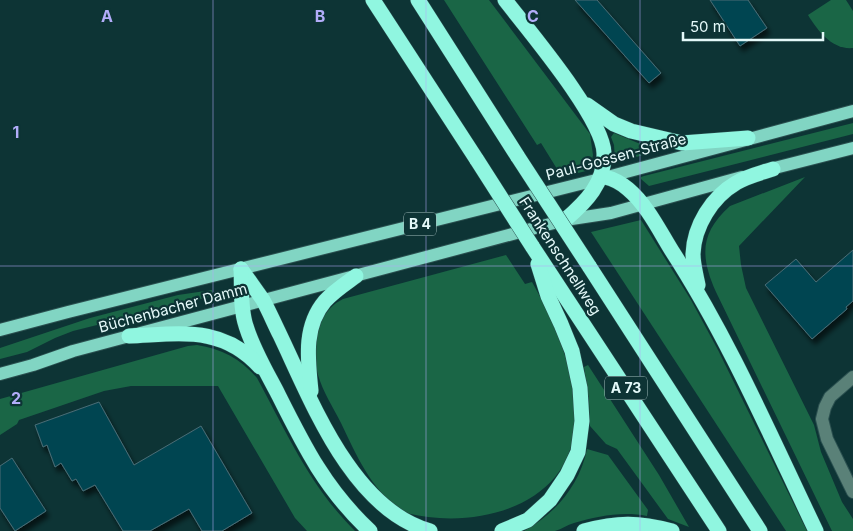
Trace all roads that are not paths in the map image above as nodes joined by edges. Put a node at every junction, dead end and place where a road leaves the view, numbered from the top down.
1 (373, 0) edge
2 (418, 0) edge
3 (505, 0) edge
4 (575, 93) junction
5 (853, 110) edge
6 (748, 138) junction
7 (853, 148) edge
8 (773, 168) junction
9 (602, 178) junction
10 (642, 204) junction
11 (565, 220) junction
12 (532, 246) junction
13 (241, 269) junction
14 (356, 276) junction
15 (263, 301) junction
16 (242, 307) junction
17 (706, 307) junction
18 (0, 330) edge
19 (129, 336) junction
20 (0, 374) edge
21 (269, 376) junction
22 (853, 377) edge
23 (312, 400) junction
24 (852, 486) edge
25 (370, 531) edge
26 (430, 531) edge
27 (502, 531) edge
28 (584, 531) edge
29 (672, 531) edge
30 (719, 531) edge
31 (760, 531) edge
32 (816, 531) edge

1 - 12 highway, Frankenschnellweg / A 73, bridge
2 - 31 highway, Frankenschnellweg / A 73, bridge
3 - 4 highway
4 - 6 highway
4 - 9 highway
5 - 6 main road, Paul-Gossen-Straße / B 4
6 - 9 main road, Paul-Gossen-Straße / B 4
7 - 8 main road, B 4
8 - 10 main road, B 4
8 - 17 highway
9 - 10 highway
9 - 11 highway
9 - 13 main road, Paul-Gossen-Straße / B 4
10 - 11 main road, B 4
10 - 17 highway
11 - 14 main road, B 4
12 - 27 highway
12 - 30 highway, Frankenschnellweg / A 73
13 - 15 highway
13 - 16 highway
13 - 18 main road, Büchenbacher Damm
14 - 15 main road, Büchenbacher Damm
14 - 23 highway
15 - 16 main road, Büchenbacher Damm
15 - 23 highway
16 - 19 main road, Büchenbacher Damm
16 - 21 highway
17 - 32 highway
19 - 20 main road, Büchenbacher Damm
19 - 21 highway
21 - 25 highway
22 - 24 street
23 - 26 highway
28 - 29 highway

